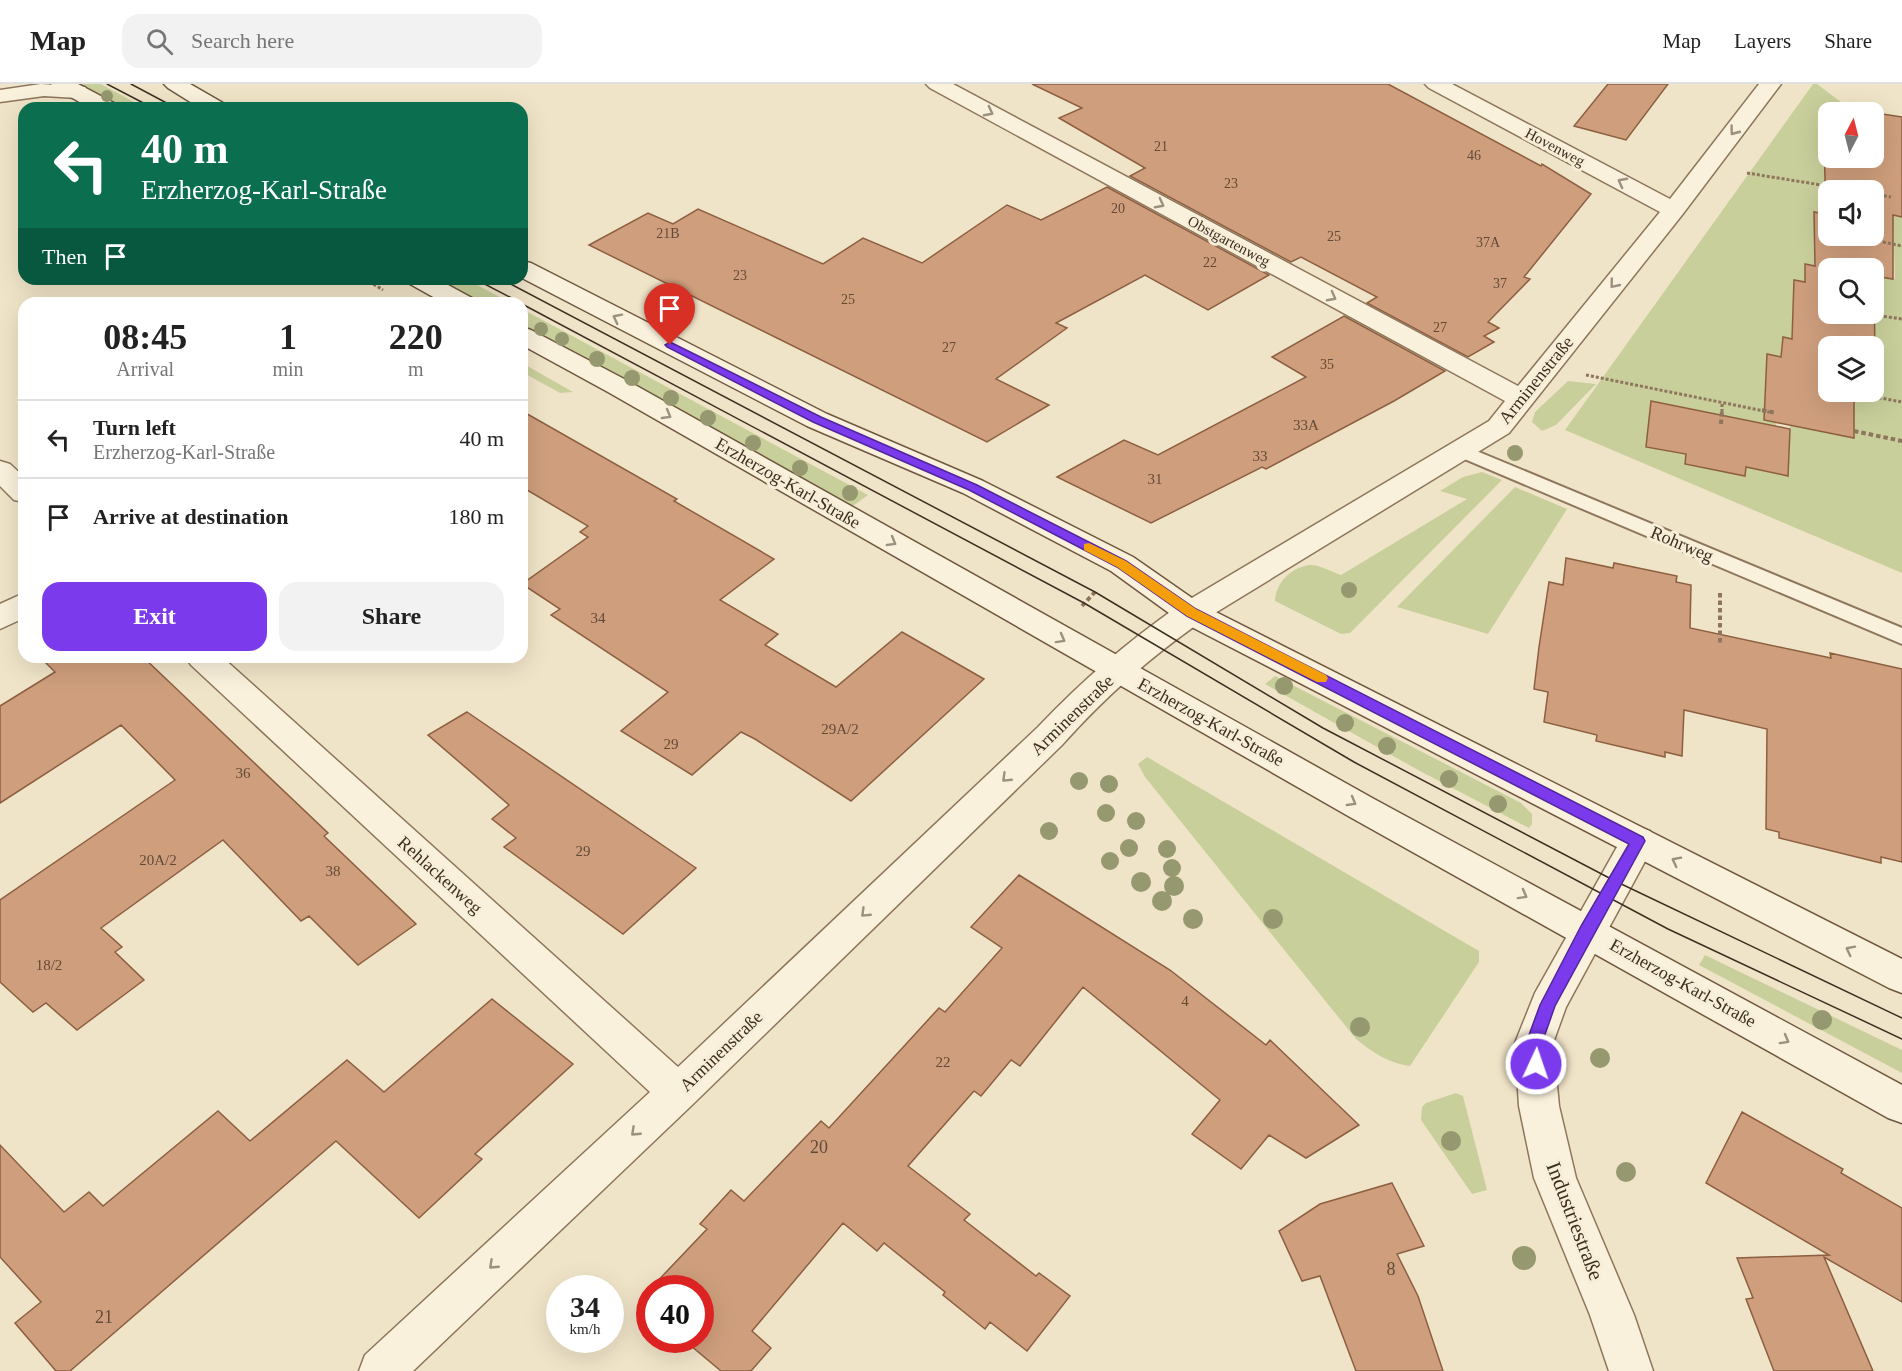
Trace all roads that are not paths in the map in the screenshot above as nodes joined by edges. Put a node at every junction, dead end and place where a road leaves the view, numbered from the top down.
1 (175, 84) edge
2 (937, 84) edge
3 (1436, 84) edge
4 (1770, 84) edge
5 (70, 88) edge
6 (0, 96) edge
7 (95, 102) edge
8 (205, 102) edge
9 (1674, 210) junction
10 (528, 271) edge
11 (430, 285) edge
12 (452, 297) edge
13 (528, 338) edge
14 (1521, 399) junction
15 (1462, 451) junction
16 (0, 470) edge
17 (18, 487) edge
18 (18, 608) edge
19 (1191, 613) junction
20 (0, 618) edge
21 (1902, 636) edge
22 (209, 663) edge
23 (1119, 670) junction
24 (1638, 841) junction
25 (1587, 931) junction
26 (1902, 977) edge
27 (678, 1092) junction
28 (1902, 1105) edge
29 (381, 1371) edge
30 (1631, 1371) edge

1 - 8 street
2 -> 14 street, Obstgartenweg
9 -> 3 street, Hovenweg
4 -> 9 street, Arminenstraße
5 - 6 street
5 - 7 street
9 -> 14 street, Arminenstraße
19 -> 10 street
11 - 12 street
13 -> 23 street, Erzherzog-Karl-Straße
14 - 15 street, Arminenstraße
15 - 19 street, Arminenstraße
15 - 21 lane, Rohrweg
16 - 17 street
18 - 20 street
19 - 23 street, Arminenstraße
19 - 24 street
22 - 27 street, Rehlackenweg
23 -> 25 street, Erzherzog-Karl-Straße
23 -> 27 street, Arminenstraße
24 - 25 street, Industriestraße
26 -> 24 street
25 -> 28 street, Erzherzog-Karl-Straße
25 - 30 street, Industriestraße
27 -> 29 street, Arminenstraße

